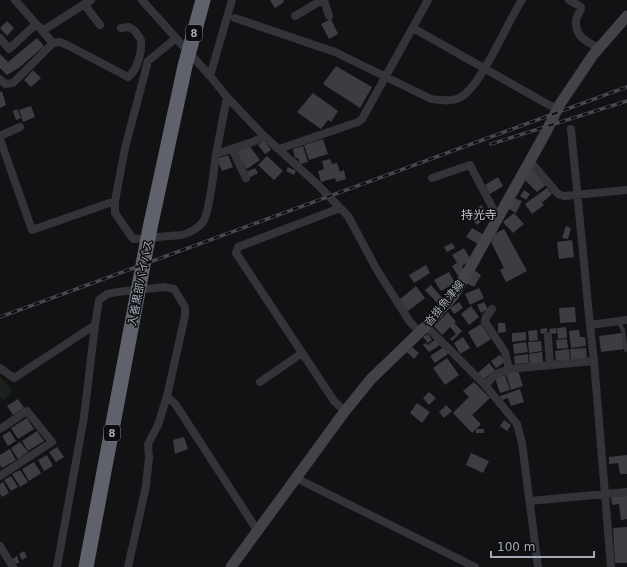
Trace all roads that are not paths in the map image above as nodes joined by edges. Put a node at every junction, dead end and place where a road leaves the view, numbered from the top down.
1 (15, 0) edge
2 (142, 0) edge
3 (203, 0) edge
4 (232, 0) edge
5 (323, 0) edge
6 (428, 0) edge
7 (522, 0) edge
8 (569, 0) edge
9 (87, 2) edge
10 (295, 16) dead end
11 (328, 16) dead end
12 (627, 16) edge
13 (235, 18) dead end
14 (36, 24) junction
15 (100, 25) dead end
16 (121, 28) dead end
17 (413, 28) junction
18 (42, 31) junction
19 (0, 38) edge
20 (175, 39) junction
21 (53, 43) junction
22 (599, 48) junction
23 (484, 69) junction
24 (210, 76) junction
25 (385, 76) junction
26 (0, 79) edge
27 (227, 97) junction
28 (558, 108) junction
29 (20, 127) dead end
30 (571, 129) dead end
31 (264, 136) junction
32 (0, 140) edge
33 (232, 149) junction
34 (279, 149) junction
35 (216, 154) junction
36 (530, 161) junction
37 (246, 178) dead end
38 (432, 178) dead end
39 (627, 190) edge
40 (578, 194) junction
41 (115, 201) junction
42 (340, 208) junction
43 (498, 218) junction
44 (492, 309) dead end
45 (627, 320) edge
46 (618, 321) junction
47 (95, 325) junction
48 (590, 325) junction
49 (423, 329) junction
50 (548, 336) dead end
51 (626, 350) dead end
52 (302, 354) junction
53 (594, 361) junction
54 (550, 366) junction
55 (0, 368) edge
56 (509, 369) junction
57 (260, 382) dead end
58 (485, 385) junction
59 (167, 396) junction
60 (345, 411) junction
61 (0, 429) edge
62 (0, 476) edge
63 (296, 478) junction
64 (627, 492) edge
65 (605, 494) junction
66 (530, 501) junction
67 (257, 530) junction
68 (0, 546) edge
69 (13, 567) edge
70 (57, 567) edge
71 (86, 567) edge
72 (128, 567) edge
73 (231, 567) edge
74 (475, 567) edge
75 (538, 567) edge
76 (611, 567) edge

1 - 14 street
2 - 20 street
3 - 71 highway, 入善黒部バイパス / 8
4 - 24 street
5 - 10 street
5 - 11 street
6 - 17 street
7 - 23 street
8 - 22 street
9 - 15 street
9 - 18 street
12 - 22 main road, 沓掛魚津線
13 - 25 street
14 - 18 street
14 - 19 street
16 - 21 street
17 - 23 street
17 - 25 street
18 - 21 street
20 - 24 street
20 - 41 street
21 - 26 street
22 - 28 main road, 沓掛魚津線
23 - 25 street
23 - 28 street
24 - 27 street
25 - 34 street
27 - 31 street
27 - 35 street
28 - 36 main road, 沓掛魚津線
29 - 32 street
30 - 40 street
31 - 33 street
31 - 34 street
32 - 41 street
33 - 35 street
33 - 37 street
34 - 42 street
35 - 41 street
36 - 40 street
36 - 43 main road, 沓掛魚津線
38 - 43 street
39 - 40 street
40 - 48 street
42 - 49 street
42 - 52 street
43 - 49 main road, 沓掛魚津線
44 - 56 street
45 - 46 street
46 - 48 street
46 - 51 lane
47 - 55 street
47 - 59 street
47 - 70 street
48 - 53 street
49 - 58 street
49 - 60 main road, 沓掛魚津線
50 - 54 street
52 - 57 street
52 - 60 street
53 - 54 street
53 - 65 street
54 - 56 street
56 - 58 street
58 - 66 street
59 - 67 street
59 - 72 street
60 - 63 main road, 沓掛魚津線
61 - 62 street
63 - 67 main road, 沓掛魚津線
63 - 74 street
64 - 65 street
65 - 66 street
65 - 76 street
66 - 75 street
67 - 73 main road, 沓掛魚津線
68 - 69 street

